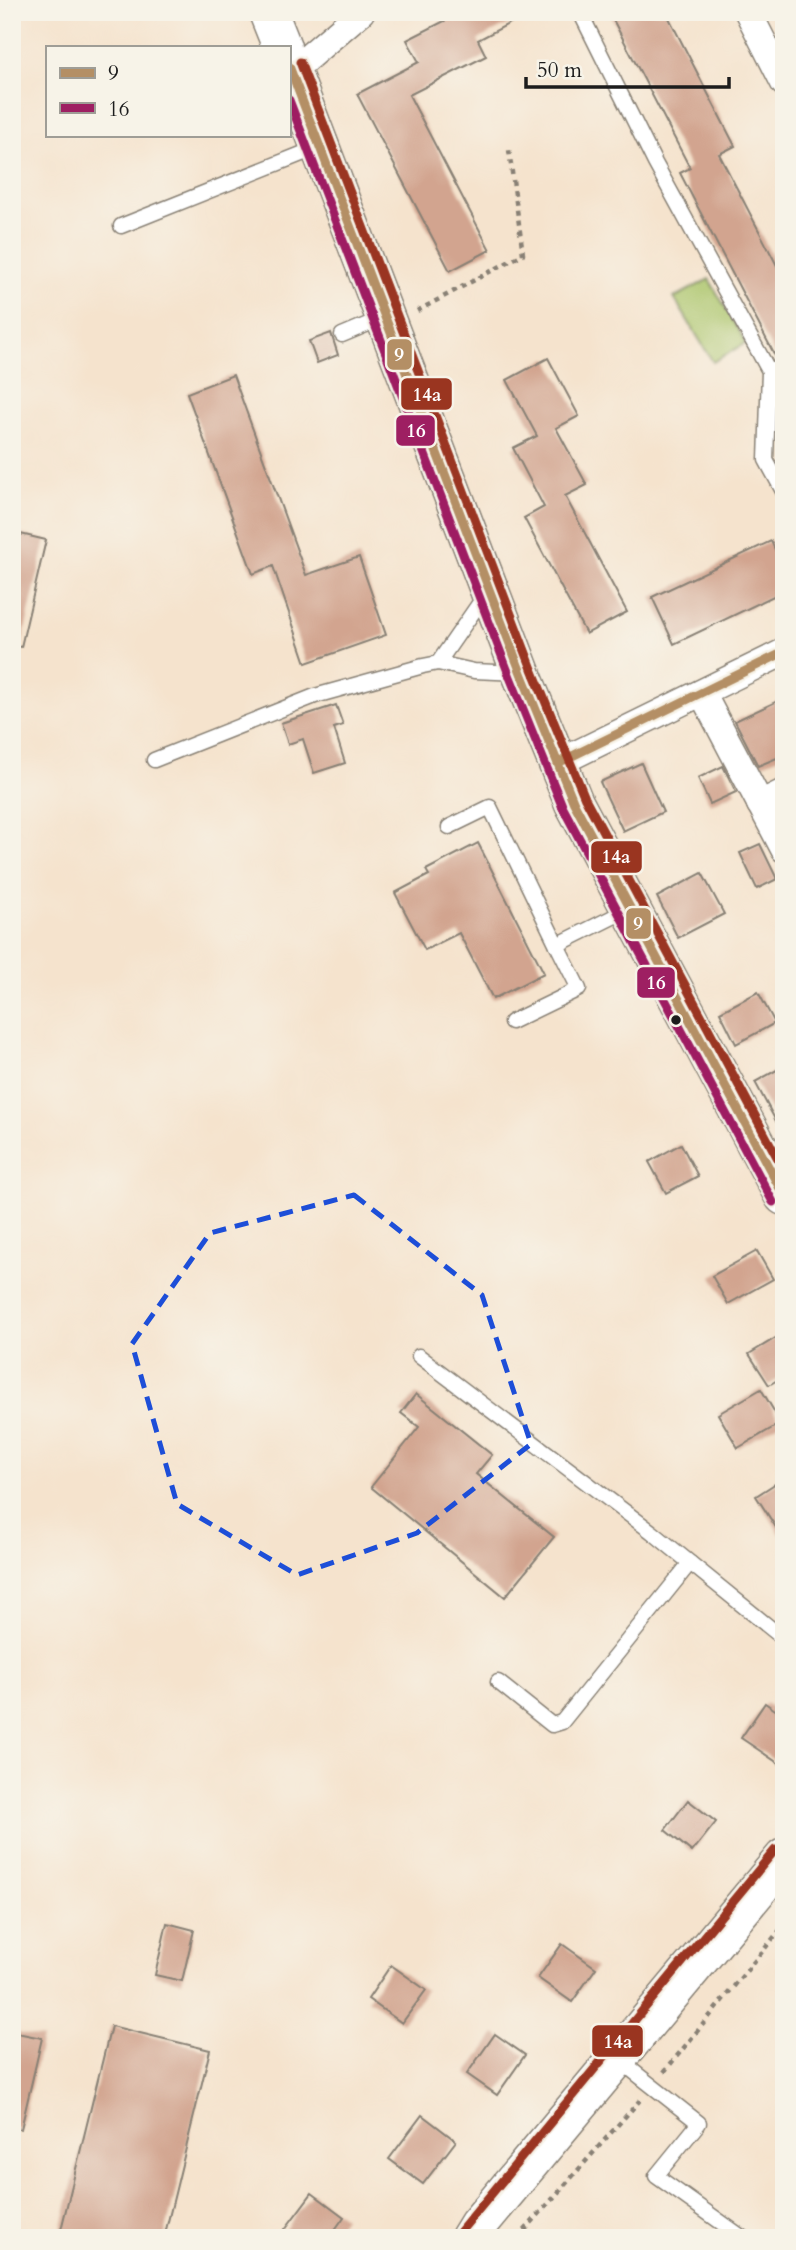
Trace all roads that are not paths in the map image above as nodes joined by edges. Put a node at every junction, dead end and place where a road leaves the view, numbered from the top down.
1 (268, 12) edge
2 (362, 12) edge
3 (580, 12) edge
4 (748, 12) edge
5 (281, 46) edge
6 (290, 60) edge
7 (290, 70) edge
8 (784, 83) edge
9 (320, 147) junction
10 (121, 226) dead end
11 (401, 314) junction
12 (342, 335) dead end
13 (784, 494) edge
14 (490, 589) junction
15 (784, 652) edge
16 (438, 663) junction
17 (520, 673) junction
18 (702, 693) junction
19 (154, 760) dead end
20 (558, 762) junction
21 (772, 798) edge
22 (449, 827) dead end
23 (784, 849) edge
24 (629, 909) junction
25 (557, 945) junction
26 (511, 1022) dead end
27 (779, 1179) edge
28 (419, 1356) dead end
29 (690, 1563) junction
30 (784, 1639) edge
31 (498, 1682) dead end
32 (784, 1858) edge
33 (618, 2060) junction
34 (478, 2231) edge
35 (743, 2238) edge

1 - 5 main road
2 - 6 street
3 - 13 lane
4 - 8 street
7 - 9 main road
9 - 10 lane
9 - 11 main road
11 - 12 lane
11 - 14 main road
14 - 16 lane
14 - 17 main road
15 - 18 street
16 - 17 lane
16 - 19 lane
17 - 20 main road
18 - 20 street
18 - 21 street
20 - 24 main road
21 - 23 street
22 - 25 lane
24 - 25 lane
24 - 27 main road
25 - 26 lane
28 - 29 lane
29 - 30 lane
29 - 31 lane
32 - 33 main road
33 - 34 main road
33 - 35 lane

